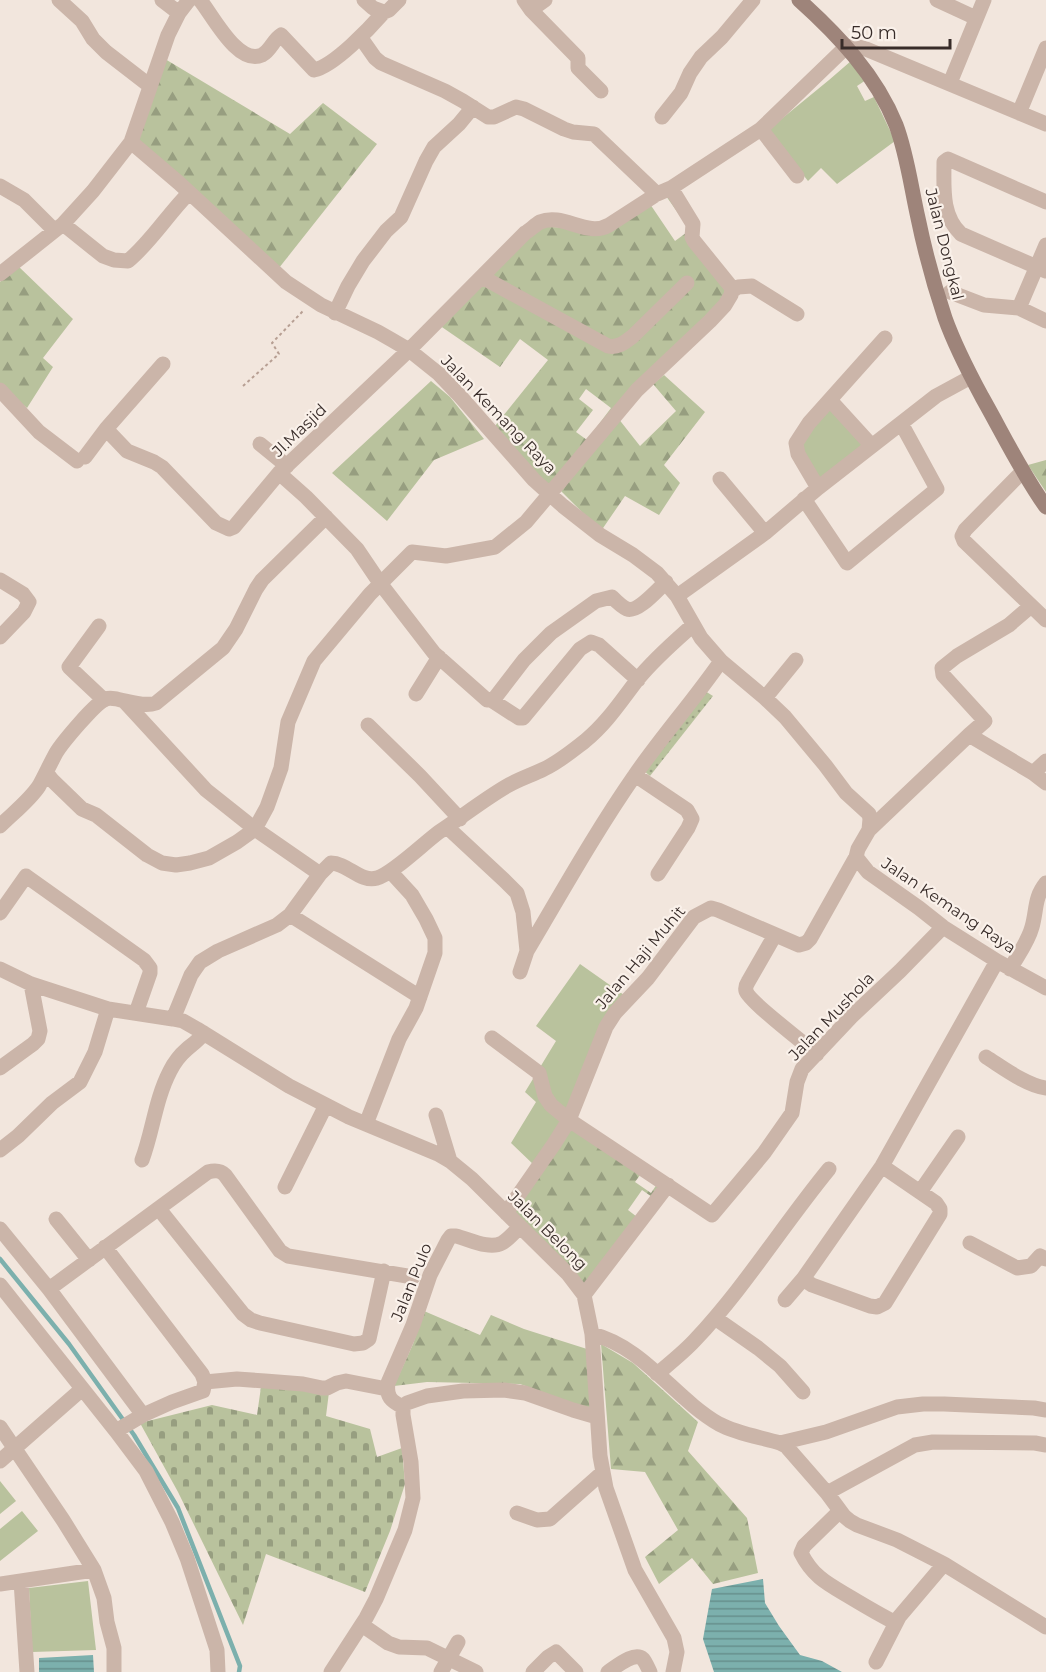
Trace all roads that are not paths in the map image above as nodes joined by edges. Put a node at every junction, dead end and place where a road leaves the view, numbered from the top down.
1 (59, 0) edge
2 (162, 0) edge
3 (189, 0) edge
4 (200, 0) edge
5 (364, 0) edge
6 (399, 0) edge
7 (545, 0) edge
8 (753, 0) edge
9 (799, 0) edge
10 (937, 0) edge
11 (984, 0) edge
12 (528, 5) edge
13 (384, 12) junction
14 (179, 13) junction
15 (976, 18) junction
16 (361, 38) junction
17 (846, 47) junction
18 (1046, 48) edge
19 (950, 83) junction
20 (150, 86) junction
21 (601, 91) dead end
22 (473, 107) junction
23 (1019, 113) junction
24 (662, 117) dead end
25 (1046, 124) edge
26 (761, 129) junction
27 (131, 142) junction
28 (797, 176) dead end
29 (0, 186) edge
30 (672, 188) junction
31 (189, 193) junction
32 (657, 194) junction
33 (1046, 202) edge
34 (58, 227) junction
35 (1046, 245) edge
36 (3, 266) edge
37 (1041, 269) edge
38 (482, 277) junction
39 (687, 283) dead end
40 (732, 291) junction
41 (950, 292) dead end
42 (1019, 308) junction
43 (335, 313) junction
44 (797, 314) dead end
45 (1046, 321) edge
46 (885, 338) dead end
47 (409, 350) junction
48 (162, 364) dead end
49 (971, 377) junction
50 (0, 390) edge
51 (830, 400) junction
52 (902, 423) junction
53 (106, 429) junction
54 (260, 444) dead end
55 (872, 446) junction
56 (283, 470) junction
57 (1023, 471) junction
58 (720, 479) dead end
59 (818, 488) junction
60 (551, 494) junction
61 (804, 499) junction
62 (1046, 507) edge
63 (326, 517) junction
64 (765, 533) junction
65 (0, 580) edge
66 (666, 582) junction
67 (380, 583) junction
68 (680, 594) dead end
69 (1031, 606) junction
70 (1046, 620) edge
71 (693, 625) junction
72 (99, 626) dead end
73 (0, 637) edge
74 (439, 657) junction
75 (796, 660) dead end
76 (721, 661) junction
77 (638, 680) junction
78 (416, 694) dead end
79 (765, 698) junction
80 (104, 700) junction
81 (490, 700) junction
82 (124, 701) junction
83 (368, 725) dead end
84 (969, 735) junction
85 (1046, 760) edge
86 (47, 773) junction
87 (1033, 773) junction
88 (635, 775) junction
89 (1046, 783) edge
90 (453, 823) junction
91 (0, 826) edge
92 (255, 829) junction
93 (869, 830) junction
94 (856, 856) junction
95 (390, 871) junction
96 (320, 874) junction
97 (658, 874) dead end
98 (1046, 883) edge
99 (0, 914) edge
100 (290, 915) junction
101 (943, 927) junction
102 (775, 935) junction
103 (527, 951) junction
104 (1004, 965) junction
105 (0, 969) edge
106 (520, 972) dead end
107 (31, 984) junction
108 (1046, 988) edge
109 (420, 998) junction
110 (108, 1010) junction
111 (136, 1013) junction
112 (173, 1019) junction
113 (204, 1033) junction
114 (492, 1038) dead end
115 (818, 1054) junction
116 (986, 1057) dead end
117 (0, 1068) edge
118 (1046, 1088) edge
119 (326, 1105) junction
120 (435, 1115) dead end
121 (569, 1120) junction
122 (366, 1124) junction
123 (958, 1137) dead end
124 (0, 1150) edge
125 (142, 1160) dead end
126 (450, 1161) junction
127 (882, 1167) junction
128 (829, 1169) dead end
129 (668, 1185) junction
130 (285, 1187) dead end
131 (920, 1192) junction
132 (159, 1209) junction
133 (506, 1213) junction
134 (56, 1219) dead end
135 (520, 1227) junction
136 (0, 1228) edge
137 (970, 1243) dead end
138 (105, 1247) junction
139 (1044, 1254) edge
140 (89, 1260) junction
141 (384, 1271) junction
142 (413, 1277) dead end
143 (803, 1279) junction
144 (0, 1285) edge
145 (49, 1289) junction
146 (584, 1295) junction
147 (785, 1300) dead end
148 (715, 1318) junction
149 (592, 1334) junction
150 (657, 1374) junction
151 (205, 1382) junction
152 (82, 1389) junction
153 (387, 1389) junction
154 (803, 1392) dead end
155 (403, 1407) junction
156 (1046, 1410) edge
157 (141, 1416) junction
158 (597, 1417) junction
159 (0, 1427) edge
160 (118, 1430) junction
161 (780, 1443) junction
162 (1046, 1444) edge
163 (15, 1449) junction
164 (0, 1461) edge
165 (603, 1472) junction
166 (827, 1493) junction
167 (840, 1511) junction
168 (517, 1513) dead end
169 (944, 1564) junction
170 (94, 1570) junction
171 (21, 1581) junction
172 (0, 1584) edge
173 (896, 1623) junction
174 (362, 1625) junction
175 (1046, 1626) edge
176 (458, 1642) dead end
177 (449, 1658) junction
178 (876, 1662) dead end
179 (27, 1672) edge
180 (114, 1672) edge
181 (218, 1672) edge
182 (331, 1672) edge
183 (441, 1672) edge
184 (476, 1672) edge
185 (533, 1672) edge
186 (576, 1672) edge
187 (608, 1672) edge
188 (650, 1672) edge
189 (673, 1672) edge

1 - 20 street
2 - 14 street
3 - 14 street
4 - 16 street
5 - 13 street
6 - 13 street
7 - 12 street
8 - 24 street
9 - 17 street, Jalan Dongkal
10 - 15 street
11 - 15 street
12 - 21 street
13 - 16 street
14 - 20 street
15 - 19 street
16 - 22 street
17 - 19 street
17 - 26 street, Jl.Masjid
17 - 49 street, Jalan Dongkal
18 - 23 street
19 - 23 street
20 - 27 street
22 - 32 street
22 - 43 street
23 - 25 street
26 - 28 street
26 - 30 street, Jl.Masjid
27 - 31 street, Jalan Kemang Raya
27 - 34 street
29 - 34 street
30 - 32 street, Jl.Masjid
30 - 40 street
31 - 34 street
31 - 43 street, Jalan Kemang Raya
32 - 38 street, Jl.Masjid
33 - 37 street
34 - 36 street
35 - 37 street
37 - 42 street
38 - 39 street
38 - 47 street, Jl.Masjid
40 - 44 street
40 - 60 street
41 - 42 street
42 - 45 street
43 - 47 street, Jalan Kemang Raya
46 - 51 street
47 - 56 street, Jl.Masjid
47 - 60 street, Jalan Kemang Raya
48 - 53 street
49 - 52 street
49 - 57 street, Jalan Dongkal
50 - 53 street
51 - 55 street
51 - 59 street
52 - 55 street
52 - 61 street
53 - 56 street, Jl.Masjid
54 - 56 street
55 - 59 street
56 - 63 street
57 - 62 street, Jalan Dongkal
57 - 69 street
58 - 64 street
59 - 61 street
60 - 66 street, Jalan Kemang Raya
60 - 67 street
61 - 64 street
63 - 67 street
63 - 82 street
64 - 68 street
65 - 73 street
66 - 71 street, Jalan Kemang Raya
66 - 81 street
67 - 74 street
67 - 92 street
69 - 70 street
69 - 84 street
71 - 76 street, Jalan Kemang Raya
71 - 77 street
72 - 80 street
74 - 78 street
74 - 81 street
75 - 79 street
76 - 79 street, Jalan Kemang Raya
76 - 88 street
77 - 81 street
77 - 90 street
79 - 93 street, Jalan Kemang Raya
80 - 82 street
80 - 86 street
82 - 92 street
83 - 90 street
84 - 87 street
84 - 93 street
85 - 87 street
86 - 91 street
86 - 92 street
87 - 89 street
88 - 97 street
88 - 103 street
90 - 95 street
90 - 103 street
92 - 96 street
93 - 94 street
94 - 101 street, Jalan Kemang Raya
94 - 102 street, Jalan Haji Muhit
95 - 96 street
95 - 109 street
96 - 100 street
98 - 104 street
99 - 111 street
100 - 109 street
100 - 112 street
101 - 104 street, Jalan Kemang Raya
101 - 115 street, Jalan Mushola
102 - 115 street
102 - 121 street, Jalan Haji Muhit
103 - 106 street
104 - 108 street, Jalan Kemang Raya
104 - 127 street
105 - 107 street, Jalan Belong
107 - 110 street, Jalan Belong
107 - 117 street
109 - 122 street
110 - 111 street, Jalan Belong
110 - 124 street
111 - 112 street, Jalan Belong
112 - 113 street, Jalan Belong
113 - 119 street, Jalan Belong
113 - 125 street
114 - 121 street
115 - 129 street, Jalan Mushola
116 - 118 street
119 - 122 street, Jalan Belong
119 - 130 street
120 - 126 street
121 - 129 street
121 - 133 street, Jalan Haji Muhit
122 - 126 street, Jalan Belong
123 - 131 street
126 - 133 street, Jalan Belong
127 - 131 street
127 - 143 street
128 - 148 street
129 - 146 street
131 - 143 street
132 - 138 street
132 - 141 street
132 - 141 street
133 - 135 street, Jalan Belong
134 - 140 street
135 - 146 street, Jalan Belong
135 - 153 street, Jalan Pulo
136 - 145 street
137 - 139 street
138 - 140 street
138 - 151 street
140 - 145 street
141 - 142 street
143 - 147 street
144 - 152 street
145 - 157 street
146 - 149 street, Jalan Belong
148 - 150 street
148 - 154 street
149 - 150 street
149 - 158 street, Jalan Belong
150 - 161 street
151 - 153 street
151 - 157 street
152 - 160 street
152 - 163 street
153 - 155 street
155 - 158 street
155 - 174 street
156 - 161 street
157 - 160 street
158 - 165 street, Jalan Belong
159 - 163 street
160 - 181 street
161 - 166 street
162 - 166 street
163 - 164 street
163 - 170 street
165 - 168 street
165 - 189 street, Jalan Belong
166 - 167 street
167 - 169 street
167 - 173 street
169 - 173 street
169 - 175 street
170 - 171 street
170 - 180 street
171 - 172 street
171 - 179 street
173 - 178 street
174 - 177 street
174 - 182 street
176 - 177 street
177 - 183 street
177 - 184 street
185 - 186 street
187 - 188 street

